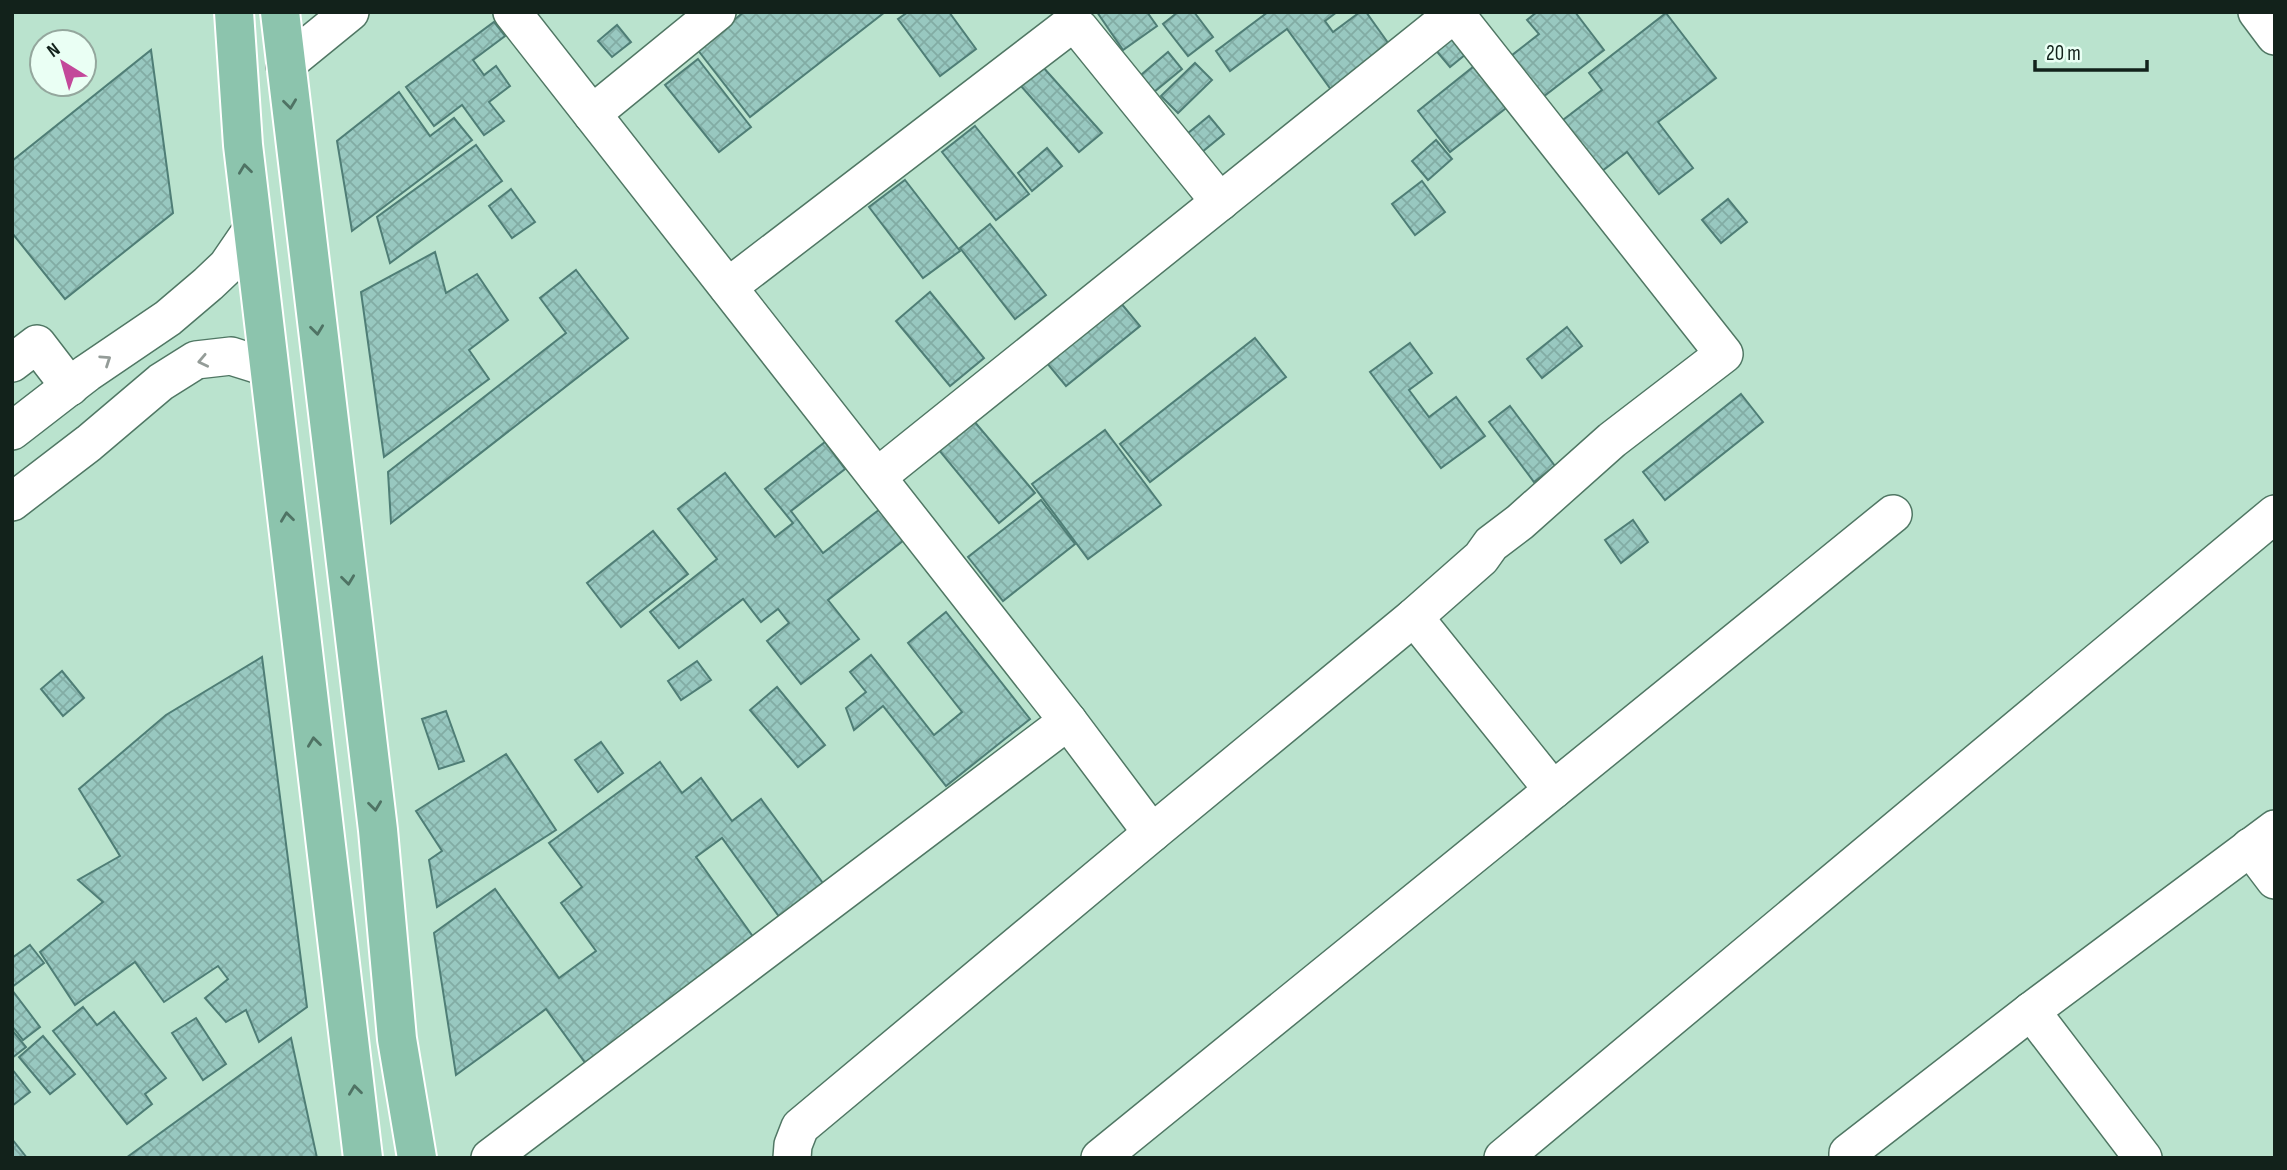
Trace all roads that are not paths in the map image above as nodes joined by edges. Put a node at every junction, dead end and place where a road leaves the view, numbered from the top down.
1 (234, 12) edge
2 (280, 12) edge
3 (349, 12) edge
4 (512, 12) edge
5 (717, 12) edge
6 (2257, 12) edge
7 (1454, 13) edge
8 (2275, 36) edge
9 (285, 65) junction
10 (592, 114) junction
11 (1220, 202) junction
12 (253, 228) junction
13 (728, 287) junction
14 (12, 363) edge
15 (269, 368) junction
16 (70, 387) junction
17 (12, 431) edge
18 (877, 477) junction
19 (12, 502) edge
20 (1893, 514) dead end
21 (2275, 514) edge
22 (342, 532) junction
23 (292, 561) junction
24 (1415, 617) junction
25 (1068, 720) junction
26 (1553, 790) junction
27 (1152, 833) junction
28 (2263, 838) edge
29 (2275, 880) edge
30 (2031, 1011) junction
31 (363, 1158) edge
32 (417, 1158) edge
33 (489, 1158) edge
34 (792, 1158) edge
35 (1100, 1158) edge
36 (1503, 1158) edge
37 (1848, 1158) edge
38 (2143, 1158) edge

12 -> 1 main road
2 - 9 main road
3 - 9 street
4 - 10 street
5 - 10 street
6 - 8 street
7 - 11 street
7 - 24 street
9 -> 22 main road
10 - 13 street
11 - 13 street
11 - 18 street
12 - 15 main road
16 -> 12 street
13 - 18 street
14 - 16 street
15 -> 19 street
23 -> 15 main road
16 - 17 street
18 - 25 street
20 - 26 street
21 - 36 street
22 - 23 main road
22 -> 32 main road
31 -> 23 main road
24 - 26 street
24 - 27 street
25 - 27 street
25 - 33 street
26 - 35 street
27 - 34 street
28 - 29 street
28 - 30 street
30 - 37 street
30 - 38 street

